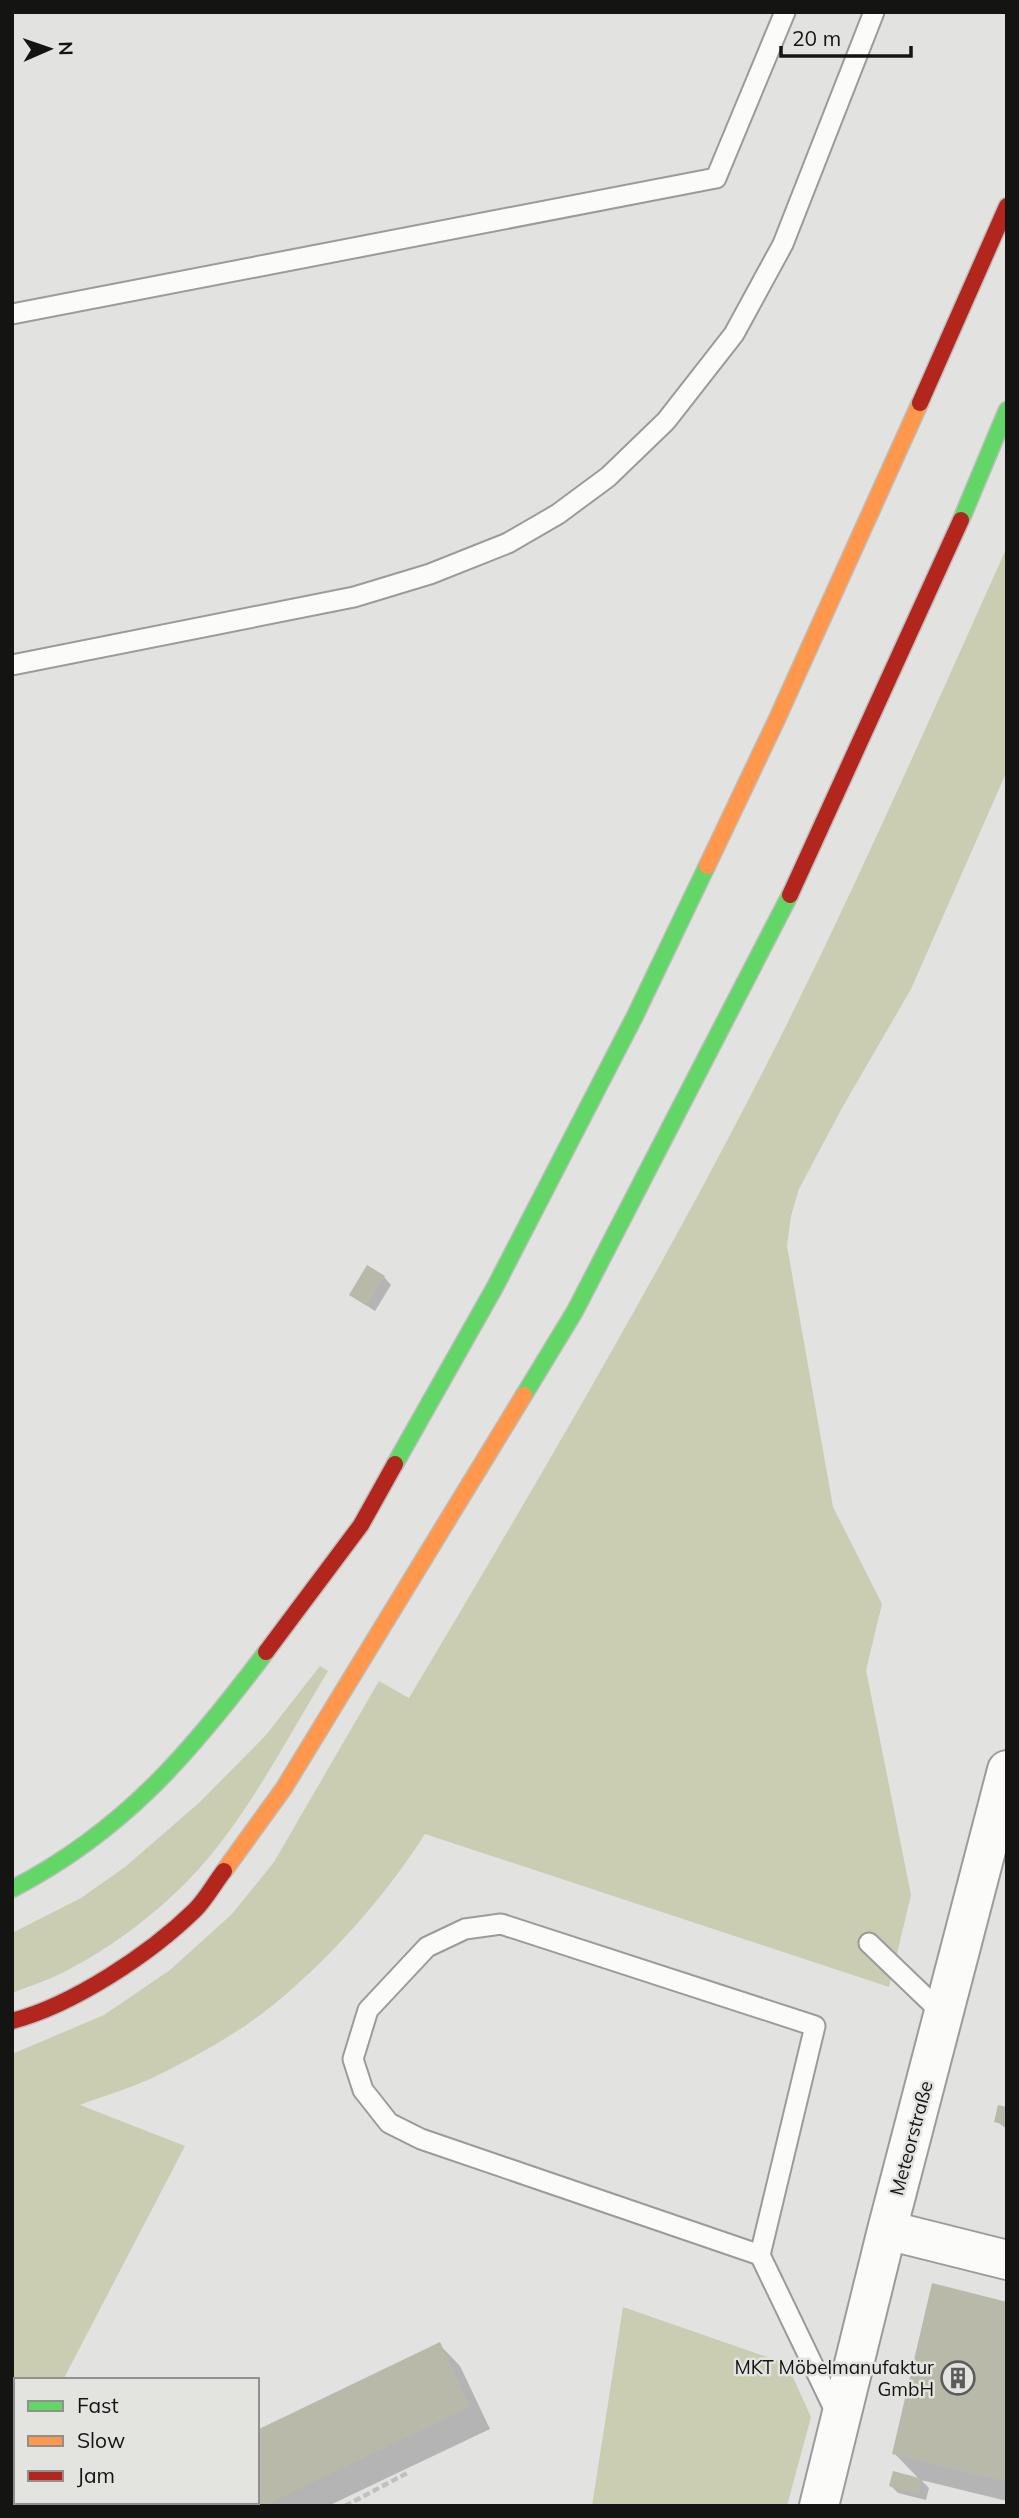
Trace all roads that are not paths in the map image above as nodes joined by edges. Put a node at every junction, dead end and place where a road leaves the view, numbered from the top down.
1 (785, 12) edge
2 (874, 12) edge
3 (1007, 206) edge
4 (12, 314) edge
5 (1007, 410) edge
6 (12, 665) edge
7 (1007, 1771) edge
8 (12, 1889) edge
9 (869, 1943) dead end
10 (944, 2015) junction
11 (12, 2021) edge
12 (887, 2230) junction
13 (760, 2255) junction
14 (1007, 2260) edge
15 (839, 2419) junction
16 (820, 2506) edge

1 - 4 lane
2 - 6 lane
3 - 8 highway
5 - 11 highway
7 - 10 street, Meteorstraße
9 - 10 lane
10 - 12 street, Meteorstraße
12 - 14 street
12 - 15 street, Meteorstraße
13 - 13 lane
13 - 15 lane
15 - 16 street, Meteorstraße

